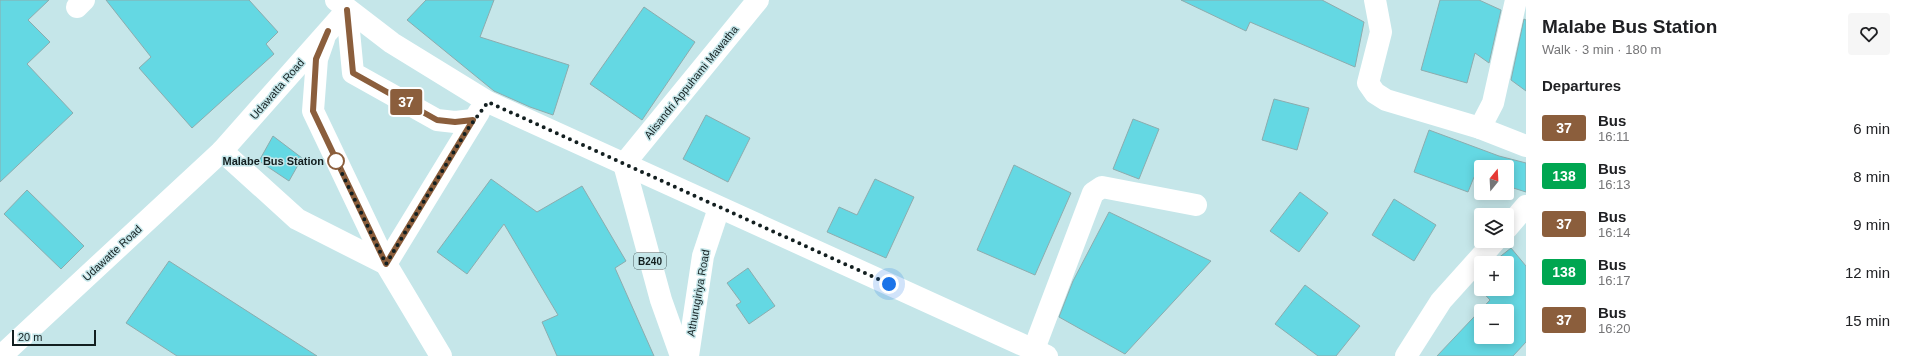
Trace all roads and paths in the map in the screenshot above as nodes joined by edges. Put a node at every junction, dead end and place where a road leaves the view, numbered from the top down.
1 (758, 0) edge
2 (1373, 0) edge
3 (1516, 0) edge
4 (342, 5) edge
5 (328, 31) junction
6 (488, 102) junction
7 (473, 120) junction
8 (1480, 128) junction
9 (1526, 146) edge
10 (222, 151) junction
11 (624, 164) junction
12 (1196, 206) dead end
13 (1526, 206) edge
14 (719, 208) junction
15 (1514, 220) edge
16 (1489, 248) edge
17 (386, 264) junction
18 (1040, 352) edge
19 (1, 356) edge
20 (440, 356) edge
21 (681, 356) edge
22 (688, 356) edge
23 (1406, 356) edge

1 - 11 street, Alisandri Appuhami Mawatha
2 - 8 street
3 - 8 street
4 - 5 street, Udawatta Road
4 - 6 street
4 - 7 street
5 - 10 street, Udawatta Road
5 - 17 street
6 - 7 street
6 - 11 street
7 - 17 street
8 - 9 street
10 - 17 street
10 - 19 street, Udawatte Road
11 - 14 street
11 - 21 street, Athurugiriya Road / B240
12 - 18 street
13 - 15 street
14 - 18 street
14 - 22 street, Athurugiriya Road
16 - 23 street
17 - 20 street

